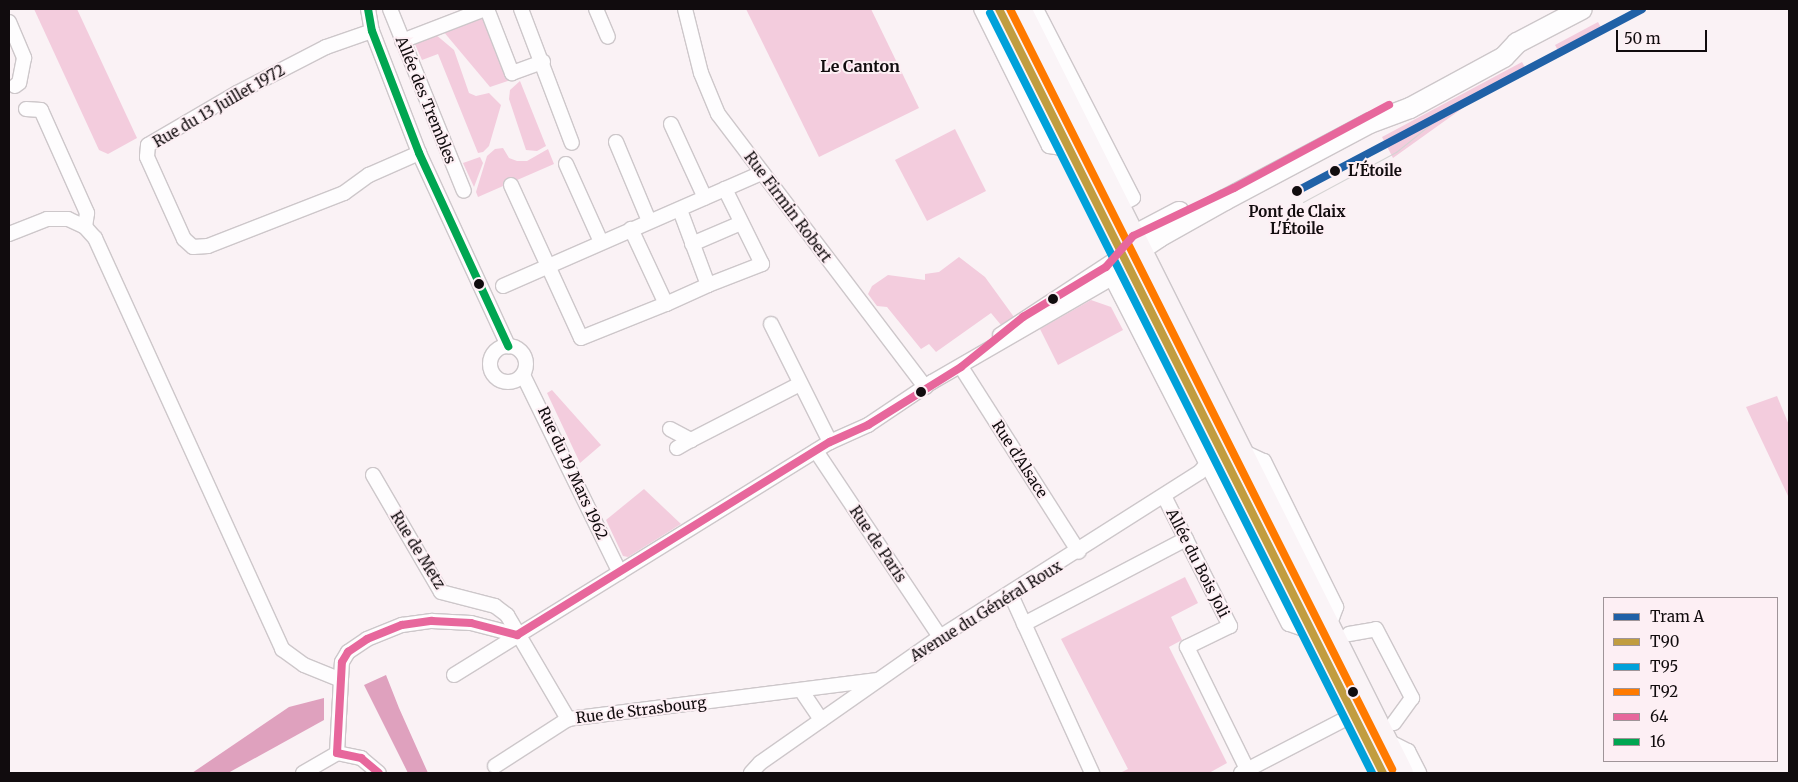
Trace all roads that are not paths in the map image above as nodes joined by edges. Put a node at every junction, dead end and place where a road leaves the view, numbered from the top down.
1 (368, 9) edge
2 (390, 9) edge
3 (486, 9) edge
4 (521, 9) edge
5 (596, 9) edge
6 (685, 9) edge
7 (981, 9) edge
8 (999, 9) edge
9 (1020, 9) edge
10 (1036, 9) edge
11 (1582, 9) edge
12 (9, 22) edge
13 (372, 31) junction
14 (608, 37) dead end
15 (402, 41) junction
16 (543, 62) junction
17 (15, 86) dead end
18 (26, 109) dead end
19 (671, 124) dead end
20 (1089, 129) junction
21 (616, 142) dead end
22 (572, 143) dead end
23 (1069, 149) junction
24 (420, 153) junction
25 (566, 164) dead end
26 (762, 173) junction
27 (511, 186) dead end
28 (725, 189) junction
29 (464, 191) dead end
30 (705, 198) junction
31 (680, 210) junction
32 (649, 221) junction
33 (741, 223) junction
34 (85, 227) junction
35 (631, 229) junction
36 (9, 234) edge
37 (601, 242) junction
38 (692, 244) junction
39 (1123, 258) junction
40 (548, 265) junction
41 (708, 285) junction
42 (503, 286) dead end
43 (666, 304) junction
44 (771, 324) dead end
45 (508, 346) junction
46 (960, 367) junction
47 (523, 374) junction
48 (800, 384) junction
49 (925, 387) junction
50 (670, 429) dead end
51 (691, 440) junction
52 (830, 442) junction
53 (677, 448) dead end
54 (816, 451) junction
55 (1222, 455) junction
56 (373, 475) dead end
57 (1164, 496) junction
58 (1264, 499) junction
59 (1287, 509) junction
60 (1186, 540) junction
61 (1079, 552) junction
62 (620, 573) junction
63 (1011, 595) junction
64 (1024, 624) junction
65 (1330, 631) junction
66 (517, 635) junction
67 (940, 637) junction
68 (454, 675) dead end
69 (339, 679) junction
70 (880, 680) junction
71 (801, 690) junction
72 (1353, 715) junction
73 (568, 720) junction
74 (821, 720) junction
75 (1390, 731) junction
76 (337, 753) junction
77 (494, 766) dead end
78 (1244, 771) edge
79 (303, 773) edge
80 (379, 773) edge
81 (751, 773) edge
82 (1092, 773) edge
83 (1383, 773) edge
84 (1402, 773) edge
85 (1419, 773) edge

1 - 13 street, Rue du 19 Mars 1962
2 - 15 street, Allée des Trembles
3 - 15 street
3 - 16 street
4 - 16 street
5 - 14 street
6 - 26 street, Rue Firmin Robert
7 - 23 street
8 - 23 main road
9 - 20 main road
10 - 20 street
11 - 39 main road
12 - 17 street
13 - 24 street, Rue du 19 Mars 1962
13 - 24 street, Rue du 13 Juillet 1972
15 - 29 street, Allée des Trembles
16 - 22 street
18 - 34 street
19 - 30 street
20 - 39 main road
21 - 32 street
23 - 39 main road
24 - 45 street, Rue du 19 Mars 1962
25 - 37 street
26 - 28 street
26 - 49 street, Rue Firmin Robert
27 - 40 street
28 - 30 street
28 - 33 street
30 - 31 street
31 - 32 street
31 - 38 street
32 - 35 street
33 - 38 street
33 - 41 street
34 - 36 street
34 - 69 street
35 - 37 street
35 - 43 street
37 - 40 street
38 - 41 street
39 - 46 street
39 - 55 main road
40 - 42 street
40 - 43 street
41 - 43 street
44 - 48 street
45 - 47 street, Rue du 19 Mars 1962
45 - 47 street
46 - 49 street
46 - 61 street, Rue d'Alsace
47 - 62 street, Rue du 19 Mars 1962
48 - 51 street
48 - 52 street
49 - 52 street
50 - 51 street
51 - 53 street
52 - 54 street
54 - 62 street
54 - 67 street, Rue de Paris
55 - 57 street, Avenue du Général Roux
55 - 58 main road
55 - 59 street
55 - 65 main road
56 - 66 street, Rue de Metz
57 - 60 street, Allée du Bois Joli
57 - 61 street, Avenue du Général Roux
58 - 59 street
58 - 65 main road
59 - 65 street
60 - 64 street, Avenue du Général Roux
60 - 78 street, Allée du Bois Joli
61 - 63 street, Avenue du Général Roux
62 - 66 street
63 - 64 street
63 - 67 street, Avenue du Général Roux
64 - 82 street
65 - 72 main road
65 - 75 main road
65 - 75 street
66 - 68 street
66 - 69 street
66 - 73 street, Rue de Metz
67 - 70 street, Avenue du Général Roux
69 - 76 street
70 - 71 street, Rue de Strasbourg
70 - 74 street, Avenue du Général Roux
71 - 73 street, Rue de Strasbourg
71 - 74 street
72 - 78 street, Allée du Bois Joli
72 - 83 main road
73 - 77 street, Rue de Strasbourg
74 - 81 street, Avenue du Général Roux
75 - 84 main road
75 - 85 street
76 - 79 street
76 - 80 street

